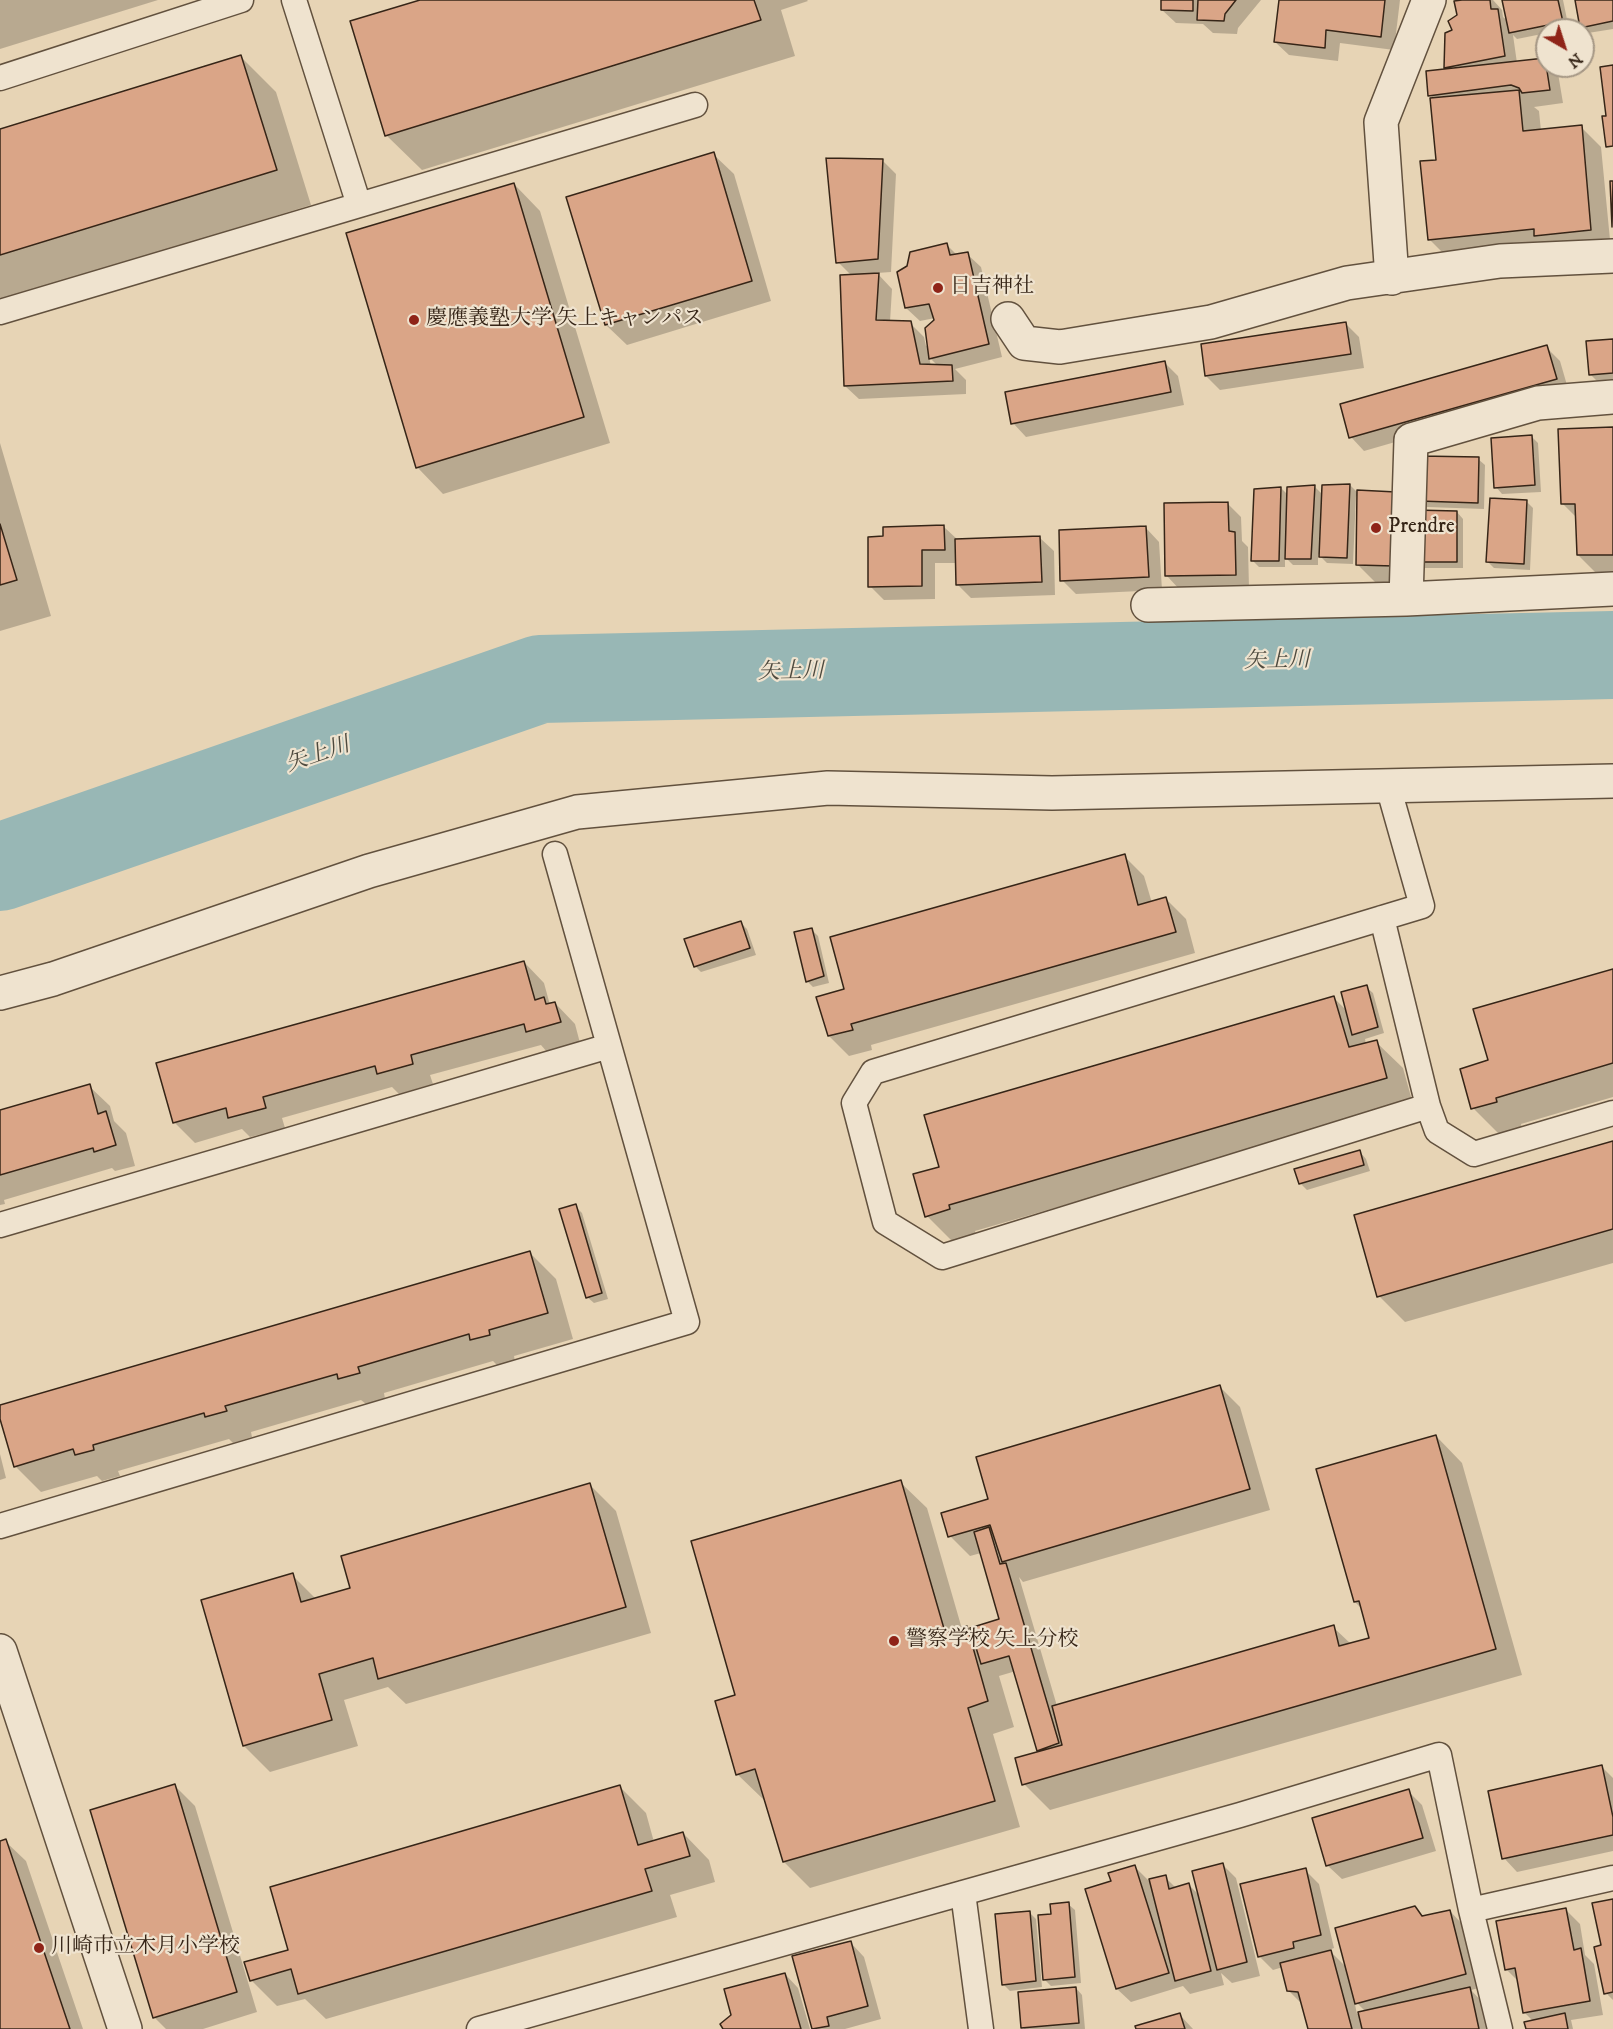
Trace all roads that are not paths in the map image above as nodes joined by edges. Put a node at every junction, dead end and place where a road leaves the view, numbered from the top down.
1 (241, 0) edge
2 (294, 0) edge
3 (1429, 0) edge
4 (0, 78) edge
5 (695, 105) dead end
6 (359, 205) junction
7 (1613, 255) edge
8 (1392, 278) junction
9 (0, 312) edge
10 (1008, 319) dead end
11 (1613, 397) edge
12 (1613, 589) edge
13 (1406, 600) junction
14 (1148, 605) dead end
15 (1613, 781) edge
16 (1388, 786) junction
17 (555, 854) dead end
18 (1383, 918) junction
19 (0, 993) edge
20 (609, 1046) junction
21 (1428, 1106) junction
22 (1613, 1113) edge
23 (0, 1225) edge
24 (0, 1526) edge
25 (0, 1651) edge
26 (1613, 1878) edge
27 (963, 1893) junction
28 (1472, 1910) junction
29 (125, 2029) edge
30 (479, 2029) edge
31 (981, 2029) edge
32 (1500, 2029) edge

1 - 4 lane
2 - 6 lane
3 - 8 street
5 - 6 lane
6 - 9 lane
7 - 8 street
8 - 10 street
11 - 13 street
12 - 13 street
13 - 14 street
15 - 16 street
16 - 18 lane
16 - 19 street
17 - 20 lane
18 - 21 lane
18 - 21 lane
20 - 23 lane
20 - 24 lane
21 - 22 lane
25 - 29 street
26 - 28 lane
27 - 28 lane
27 - 30 lane
27 - 31 lane
28 - 32 lane

